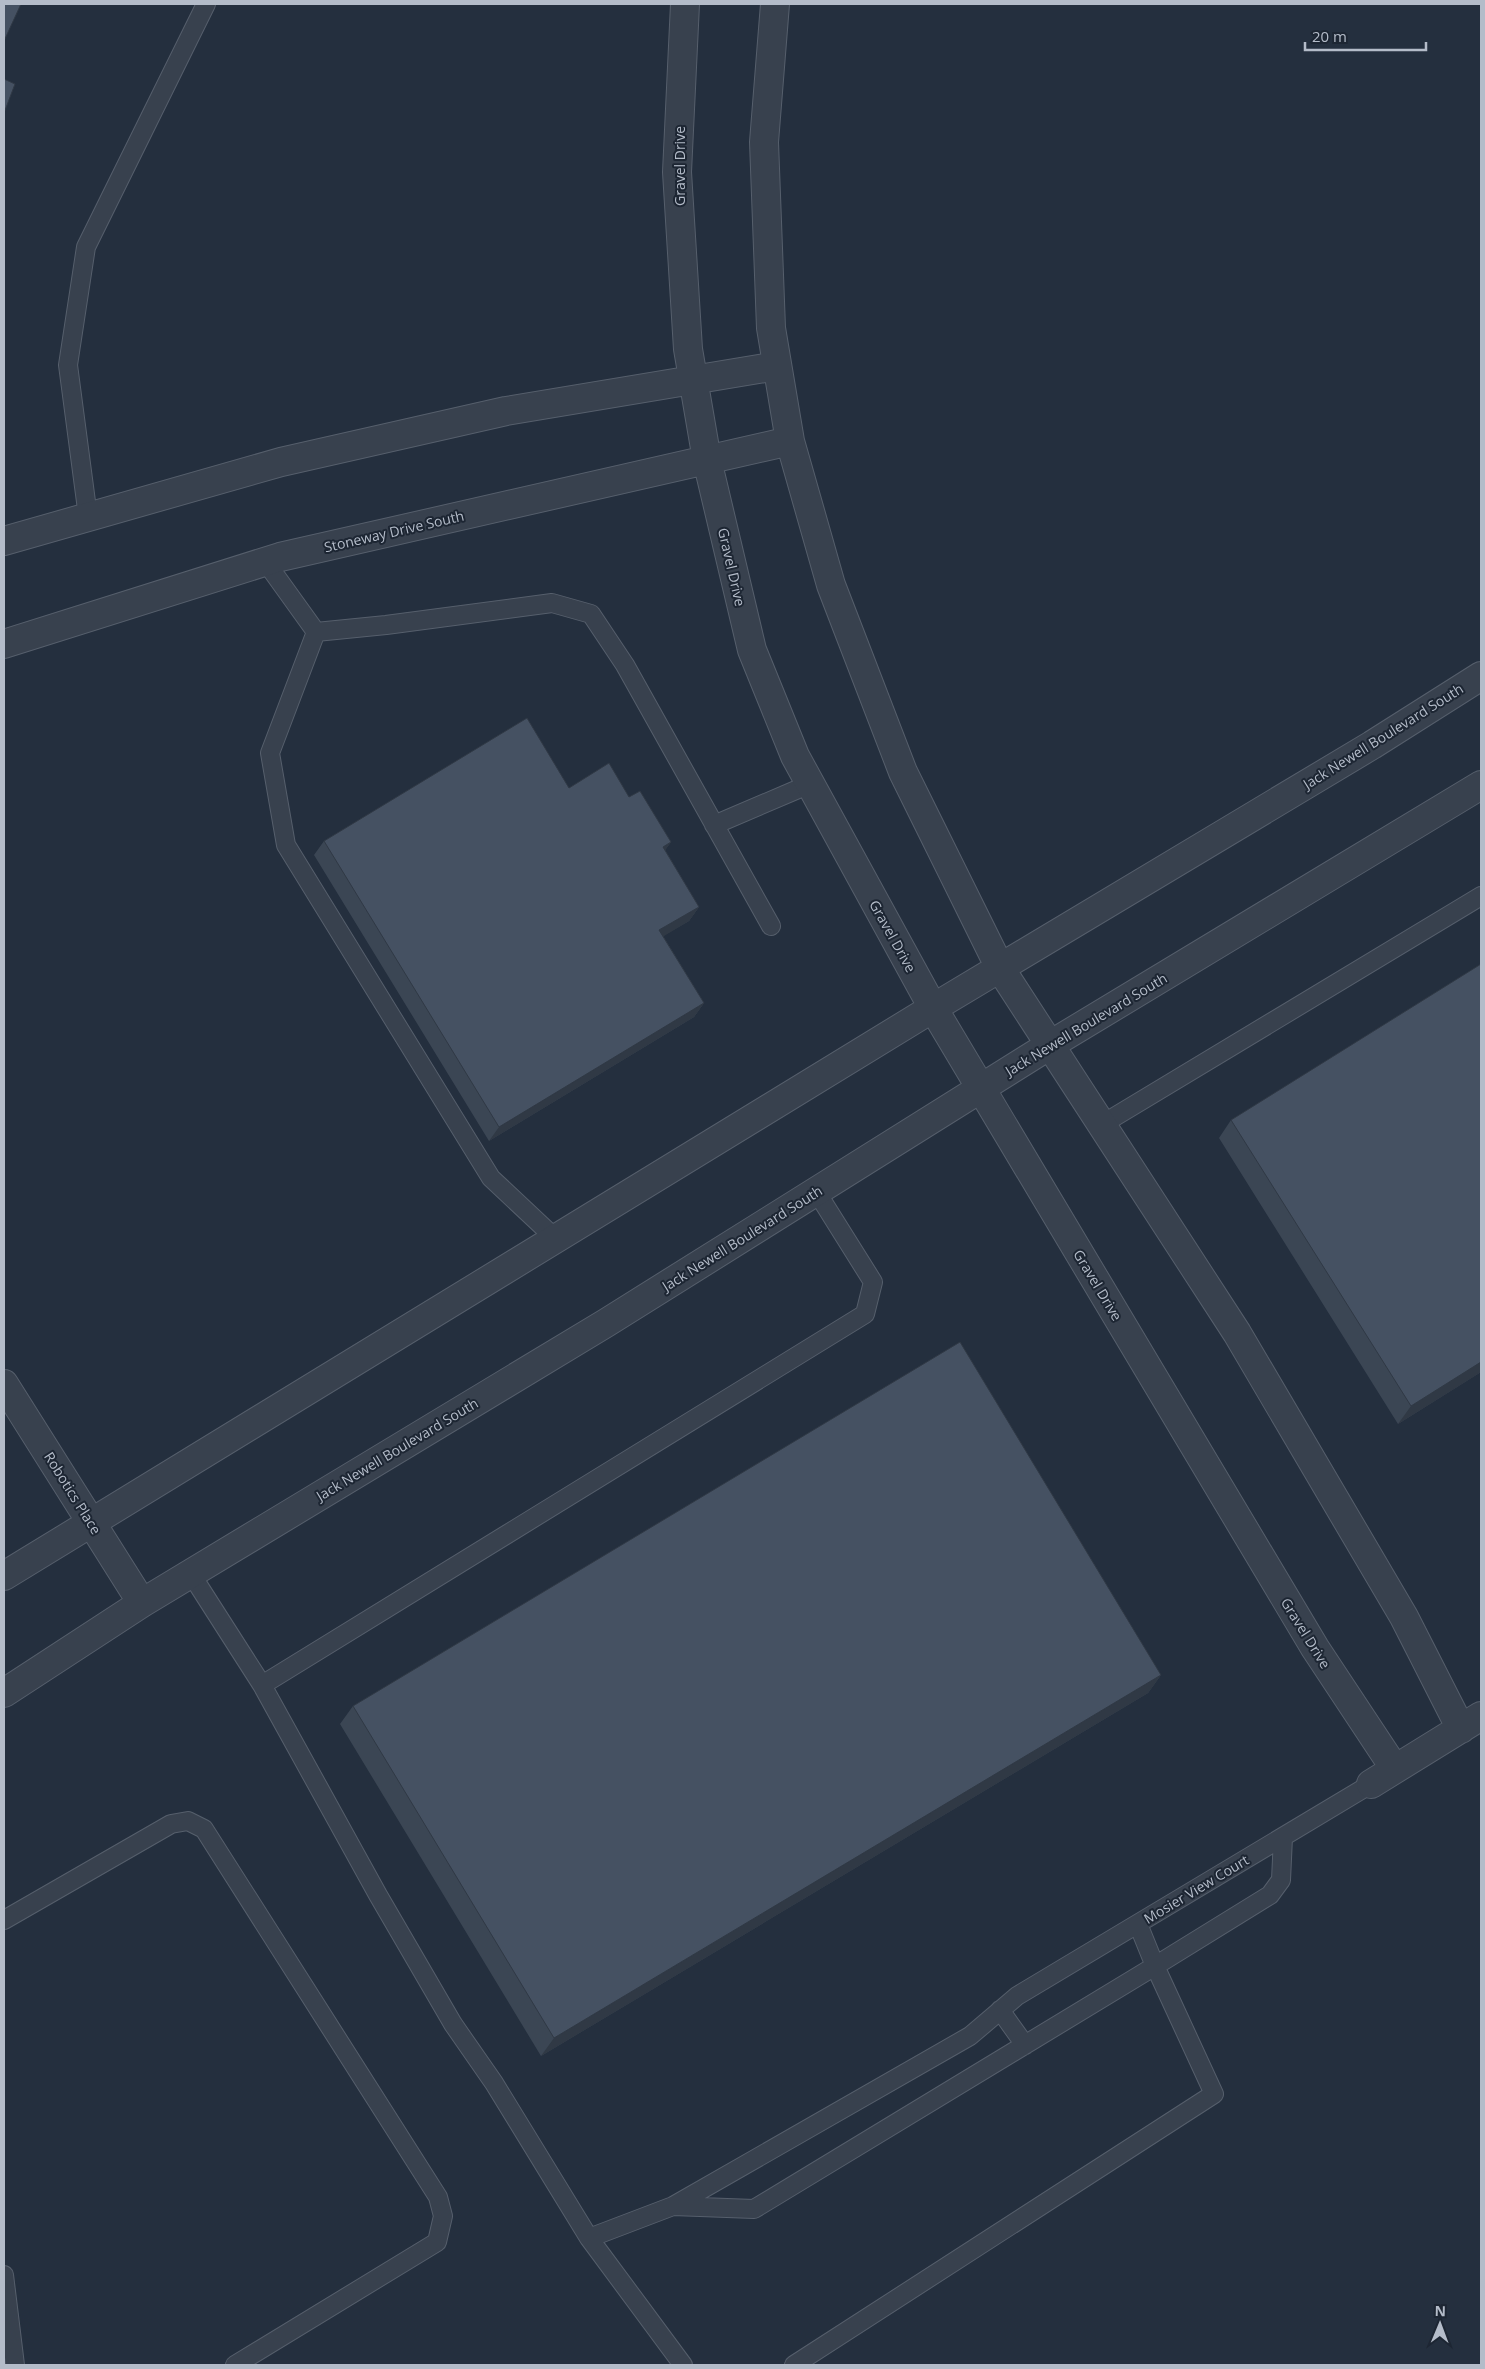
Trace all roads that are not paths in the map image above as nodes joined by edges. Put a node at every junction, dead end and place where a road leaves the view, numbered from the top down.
1 (206, 4) edge
2 (685, 4) edge
3 (775, 4) edge
4 (777, 366) junction
5 (694, 381) junction
6 (790, 442) junction
7 (707, 460) junction
8 (88, 517) junction
9 (4, 541) edge
10 (265, 561) junction
11 (316, 632) junction
12 (4, 644) edge
13 (1481, 676) edge
14 (810, 784) junction
15 (1481, 785) edge
16 (714, 825) junction
17 (1481, 896) edge
18 (771, 926) dead end
19 (1000, 968) junction
20 (933, 1008) junction
21 (1050, 1046) junction
22 (980, 1088) junction
23 (1101, 1125) junction
24 (816, 1191) junction
25 (556, 1239) junction
26 (4, 1384) edge
27 (91, 1521) junction
28 (191, 1574) junction
29 (4, 1576) edge
30 (142, 1603) junction
31 (262, 1684) junction
32 (4, 1693) edge
33 (1471, 1723) edge
34 (1395, 1769) junction
35 (1371, 1784) joint
36 (1283, 1837) junction
37 (4, 1920) edge
38 (1138, 1924) junction
39 (1155, 1966) junction
40 (1000, 2010) junction
41 (1025, 2045) junction
42 (673, 2206) junction
43 (589, 2238) junction
44 (4, 2275) edge
45 (15, 2365) edge
46 (235, 2365) edge
47 (683, 2365) edge
48 (794, 2365) edge

1 - 8 lane
2 - 5 street, Gravel Drive
3 - 4 street
4 - 5 street
4 - 6 street
5 - 7 street, Gravel Drive
5 - 8 street
6 - 7 street, Stoneway Drive South
6 - 19 street
7 - 10 street, Stoneway Drive South
7 - 14 street, Gravel Drive
8 - 9 street
10 - 11 lane
10 - 12 street, Stoneway Drive South
11 - 16 lane
11 - 25 lane
13 - 19 street, Jack Newell Boulevard South
14 - 16 lane
14 - 20 street, Gravel Drive
15 - 21 street, Jack Newell Boulevard South
16 - 18 lane
17 - 23 lane
19 - 20 street, Jack Newell Boulevard South
19 - 21 street
20 - 22 street, Gravel Drive
20 - 25 street, Jack Newell Boulevard South
21 - 22 street, Jack Newell Boulevard South
21 - 23 street
22 - 24 street, Jack Newell Boulevard South
22 - 34 street, Gravel Drive
23 - 33 street
24 - 28 street, Jack Newell Boulevard South
24 - 31 lane
25 - 27 street, Jack Newell Boulevard South
26 - 27 street, Robotics Place
27 - 29 street, Jack Newell Boulevard South
27 - 30 street, Robotics Place
28 - 30 street, Jack Newell Boulevard South
28 - 31 lane
30 - 32 street, Jack Newell Boulevard South
31 - 43 lane
33 - 34 street, Mosier View Court
34 - 35 street, Mosier View Court
35 - 36 lane, Mosier View Court
36 - 38 lane, Mosier View Court
36 - 39 lane
37 - 46 lane
38 - 39 lane
38 - 40 lane, Mosier View Court
39 - 41 lane
39 - 48 lane
40 - 41 lane
40 - 42 lane, Mosier View Court
41 - 42 lane
42 - 43 lane
43 - 47 lane
44 - 45 lane

